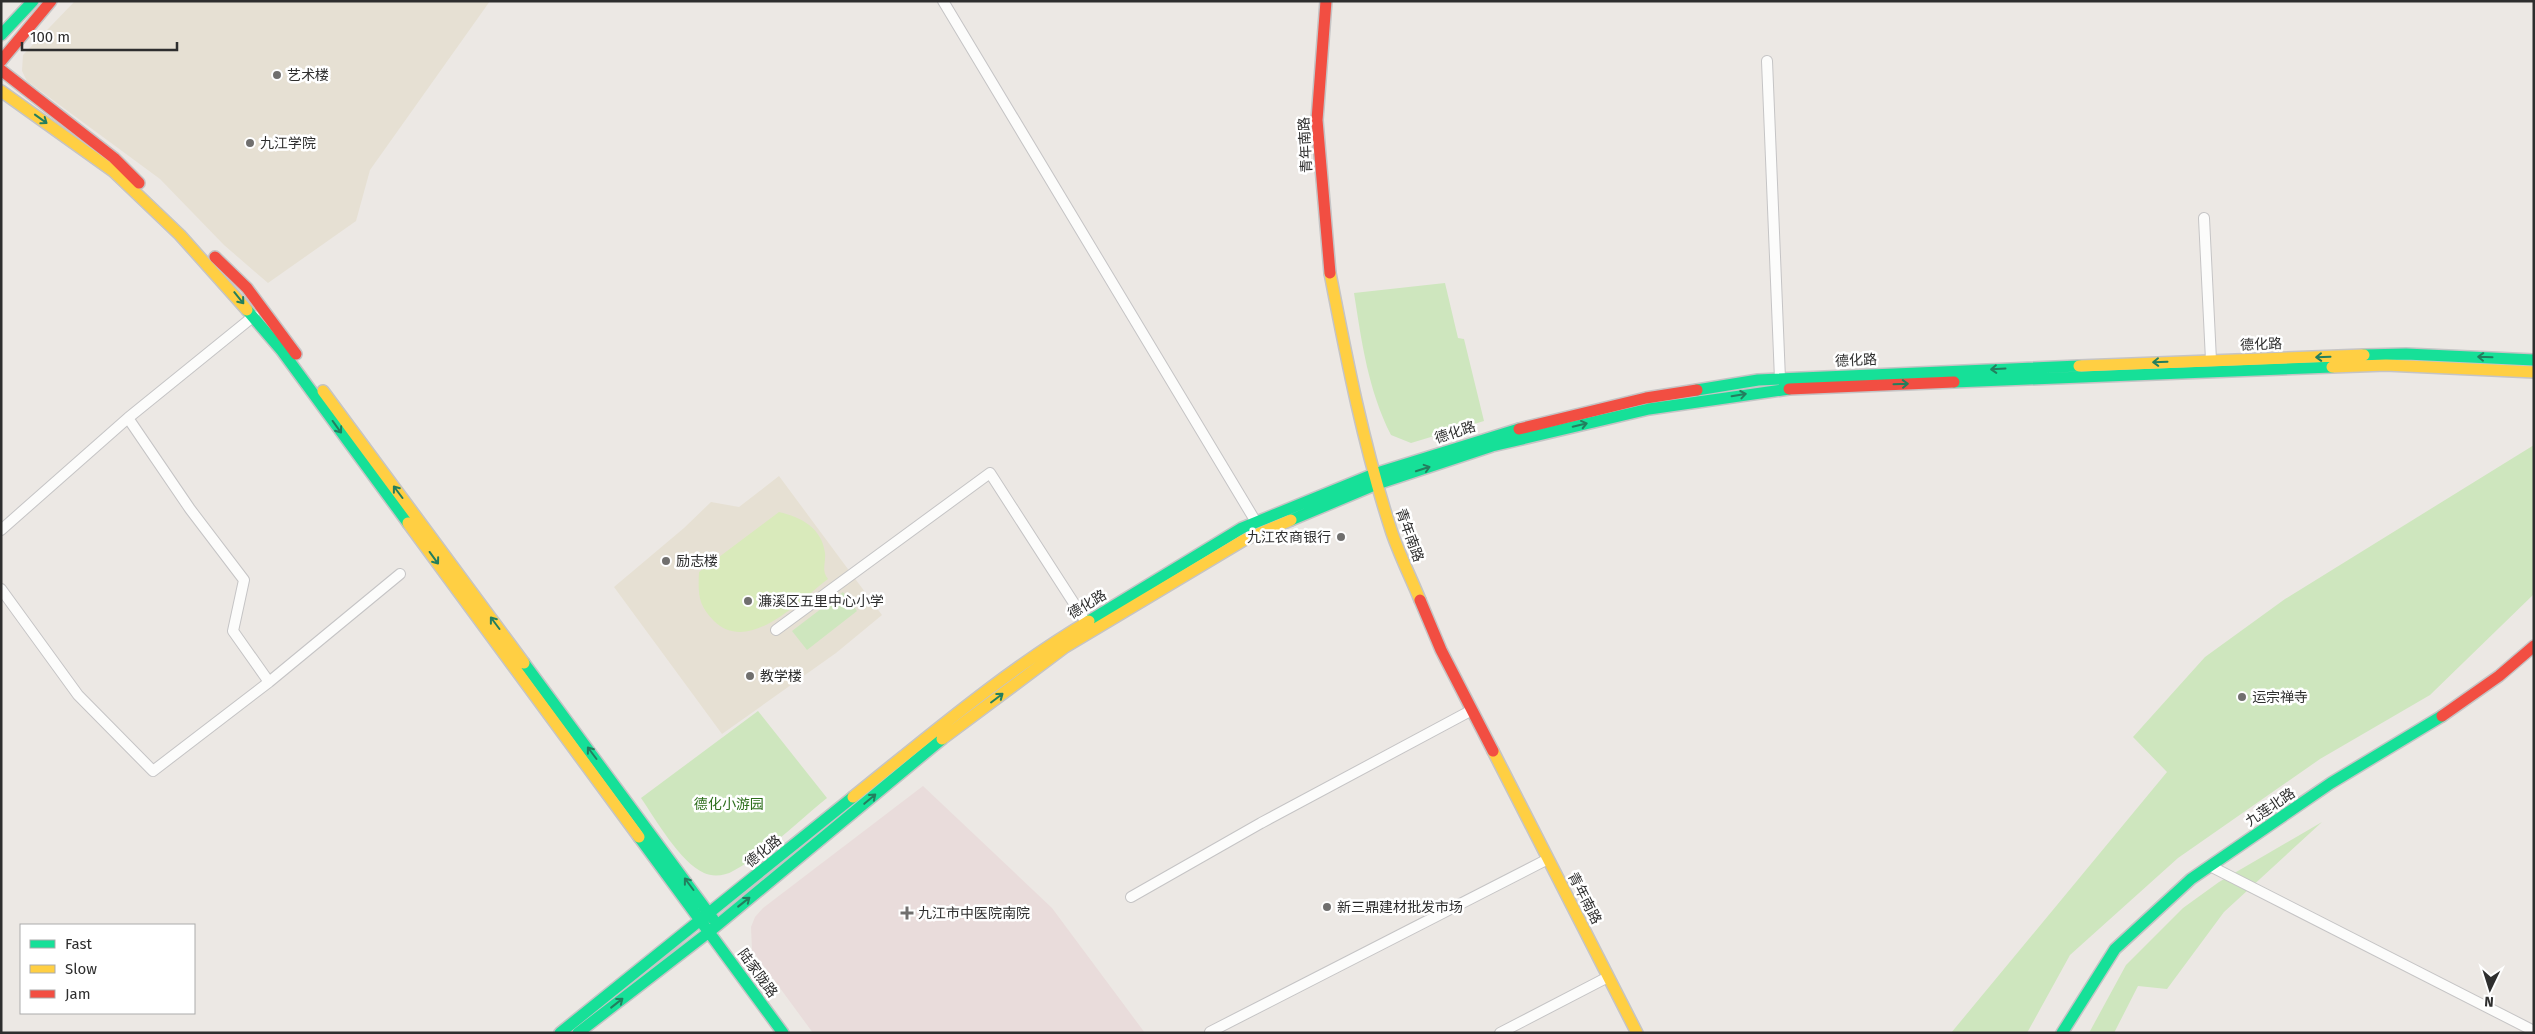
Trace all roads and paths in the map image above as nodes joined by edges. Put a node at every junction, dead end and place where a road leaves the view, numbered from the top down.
1 (33, 1) edge
2 (51, 1) edge
3 (942, 1) edge
4 (1326, 1) edge
5 (1, 35) edge
6 (1, 61) edge
7 (1767, 61) dead end
8 (1, 70) edge
9 (1, 91) edge
10 (2204, 218) dead end
11 (254, 316) junction
12 (2211, 360) junction
13 (2534, 360) edge
14 (2534, 372) edge
15 (1780, 379) junction
16 (128, 418) junction
17 (1375, 479) junction
18 (1256, 522) junction
19 (1, 530) edge
20 (400, 574) dead end
21 (1, 590) edge
22 (1086, 622) junction
23 (776, 630) dead end
24 (2534, 646) edge
25 (269, 682) junction
26 (1472, 710) junction
27 (1548, 859) junction
28 (2210, 866) junction
29 (1131, 897) dead end
30 (705, 916) junction
31 (712, 928) junction
32 (1608, 977) junction
33 (2534, 1031) edge
34 (1210, 1032) edge
35 (560, 1033) edge
36 (578, 1033) edge
37 (783, 1033) edge
38 (1500, 1033) edge
39 (1636, 1033) edge
40 (2062, 1033) edge

1 - 5 main road
2 - 6 main road
3 - 18 street
4 - 17 main road, 青年南路
7 - 15 street
30 -> 8 main road
9 -> 11 main road
10 - 12 street
11 - 16 street
11 -> 30 main road
13 -> 12 main road, 德化路
12 -> 15 main road, 德化路
17 -> 14 main road, 德化路
15 - 17 main road, 德化路
16 - 19 street
16 - 25 street
17 - 18 main road, 德化路
17 - 26 main road, 青年南路
31 -> 17 main road, 德化路
18 - 22 main road, 德化路
20 - 25 street
21 - 25 street
22 - 23 street
22 - 30 main road, 德化路
24 - 28 main road, 九莲北路
26 - 27 main road, 青年南路
26 - 29 street
27 - 32 main road, 青年南路
27 - 34 street
28 - 33 street
28 - 40 main road, 九莲北路
30 - 31 main road, 陆家陇路
30 - 35 main road, 德化路
36 -> 31 main road, 德化路
31 - 37 main road, 陆家陇路
32 - 38 street
32 - 39 main road, 青年南路

